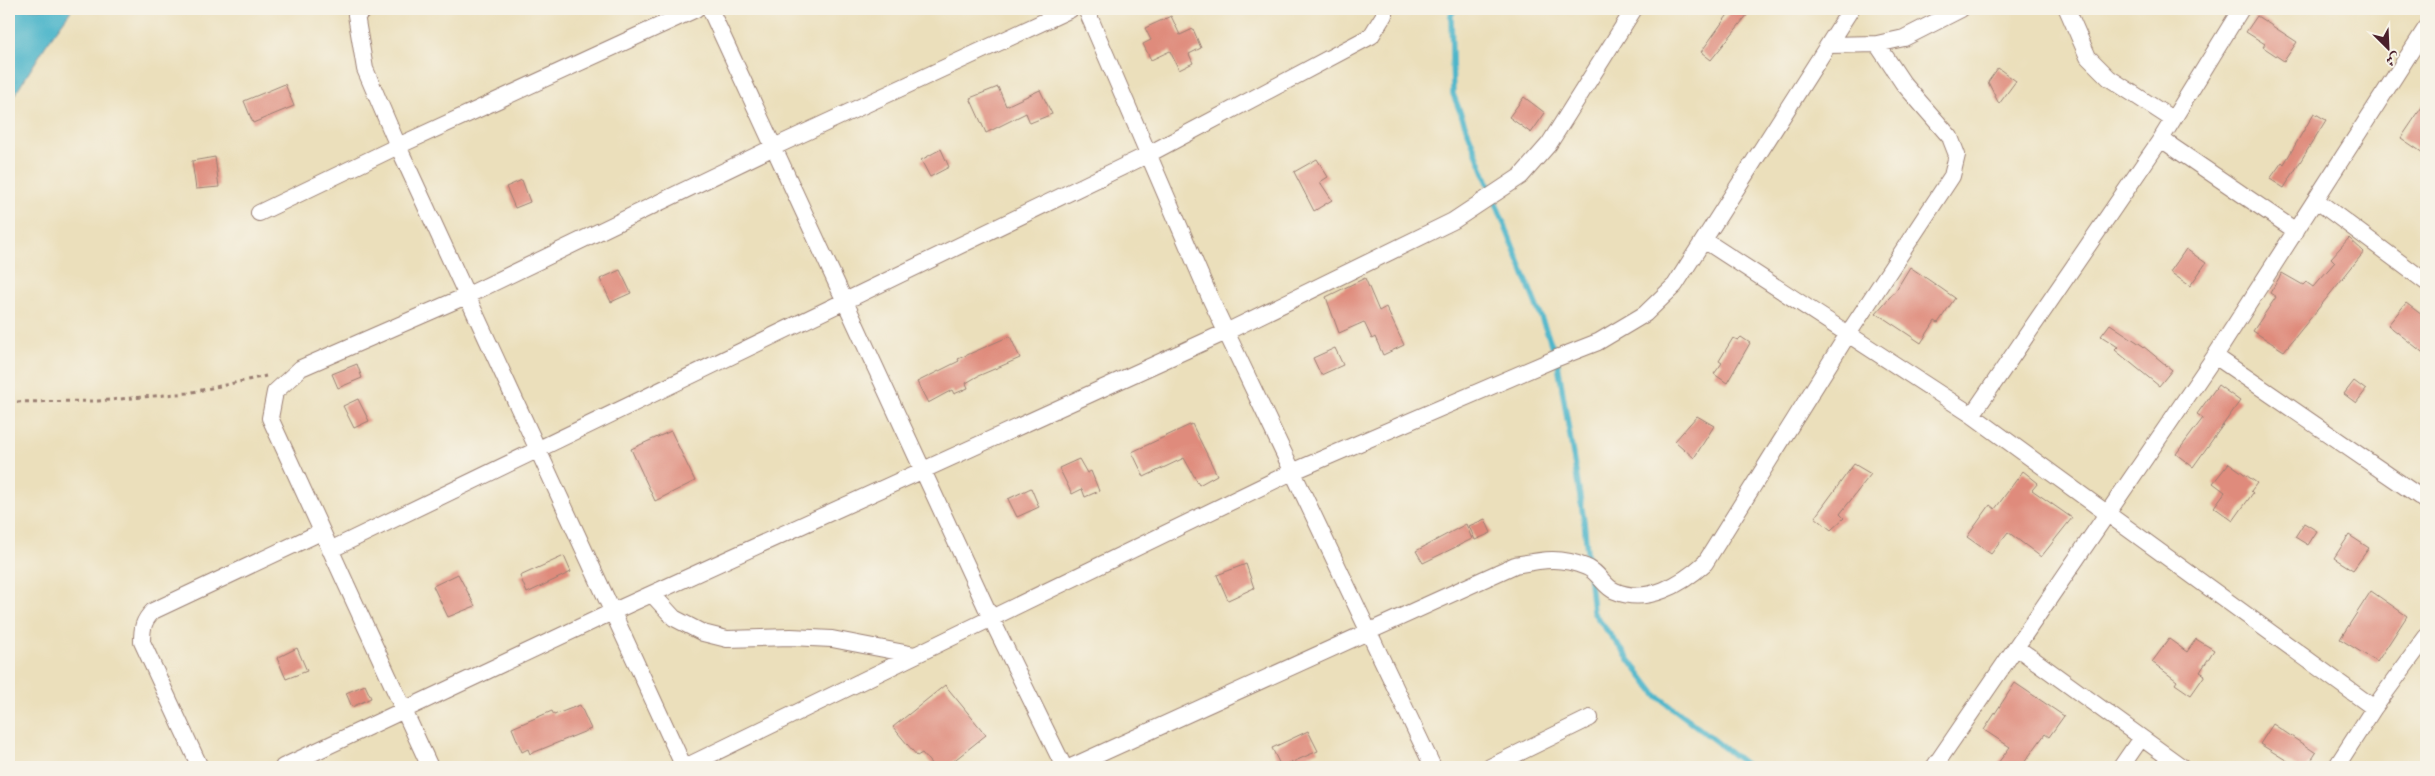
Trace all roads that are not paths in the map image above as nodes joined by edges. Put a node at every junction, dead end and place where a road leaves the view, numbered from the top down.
1 (366, 9) edge
2 (696, 9) edge
3 (710, 9) edge
4 (1071, 9) edge
5 (1086, 9) edge
6 (1384, 9) edge
7 (1634, 9) edge
8 (1851, 9) edge
9 (1961, 9) edge
10 (2067, 9) edge
11 (2241, 9) edge
12 (2426, 28) edge
13 (1829, 44) junction
14 (1877, 44) junction
15 (2172, 119) junction
16 (2161, 139) junction
17 (398, 146) junction
18 (774, 148) junction
19 (1147, 155) junction
20 (2316, 200) junction
21 (259, 213) dead end
22 (2296, 231) junction
23 (1704, 240) junction
24 (2426, 282) edge
25 (466, 296) junction
26 (844, 303) junction
27 (1226, 332) junction
28 (1848, 334) junction
29 (2215, 356) junction
30 (1972, 415) junction
31 (537, 449) junction
32 (924, 472) junction
33 (1292, 472) junction
34 (2426, 501) edge
35 (2108, 512) junction
36 (321, 532) junction
37 (330, 550) junction
38 (652, 594) junction
39 (612, 612) junction
40 (991, 618) junction
41 (1368, 631) junction
42 (2426, 637) edge
43 (2016, 647) junction
44 (915, 655) junction
45 (2374, 708) junction
46 (404, 711) junction
47 (1590, 718) dead end
48 (2141, 738) junction
49 (200, 767) edge
50 (283, 767) edge
51 (430, 767) edge
52 (685, 767) edge
53 (1064, 767) edge
54 (1071, 767) edge
55 (1433, 767) edge
56 (1490, 767) edge
57 (1934, 767) edge
58 (2121, 767) edge
59 (2182, 767) edge
60 (2336, 767) edge

1 - 17 street
2 - 17 street
3 - 18 street
4 - 18 street
5 - 19 street
6 - 19 street
7 - 27 street
8 - 13 street
9 - 14 street
10 - 15 street
11 - 15 street
12 - 20 street
13 - 14 street
13 - 23 street
14 - 28 street
15 - 16 street
16 - 22 street
16 - 30 street
17 - 21 street
17 - 25 street
18 - 25 street
18 - 26 street
19 - 26 street
19 - 27 street
20 - 22 street
20 - 24 street
22 - 29 street
23 - 28 street
23 - 33 street
25 - 31 street
25 - 36 street
26 - 31 street
26 - 32 street
27 - 32 street
27 - 33 street
28 - 30 street
28 - 41 street
29 - 34 street
29 - 35 street
30 - 35 street
31 - 37 street
31 - 39 street
32 - 38 street
32 - 40 street
33 - 40 street
33 - 41 street
35 - 43 street
35 - 45 street
36 - 37 street
36 - 49 street
37 - 46 street
38 - 39 street
38 - 44 street
39 - 46 street
39 - 52 street
40 - 44 street
40 - 53 street
41 - 54 street
41 - 55 street
42 - 45 street
43 - 48 street
43 - 57 street
44 - 52 street
45 - 60 street
46 - 50 street
46 - 51 street
47 - 56 street
48 - 58 street
48 - 59 street

